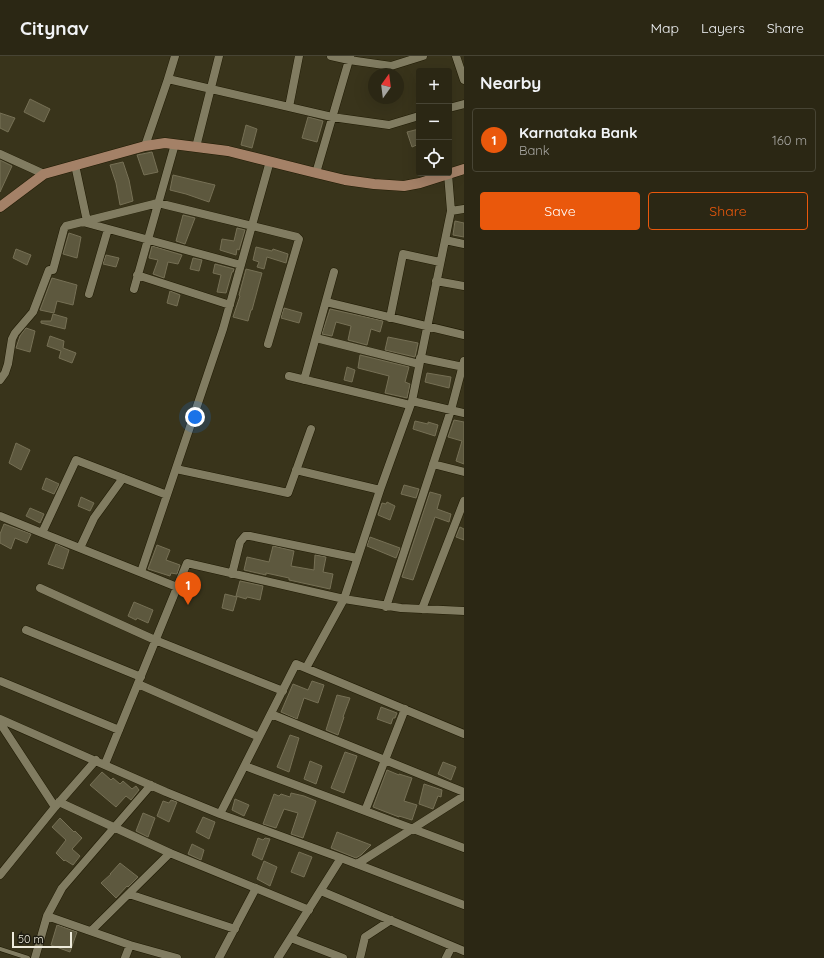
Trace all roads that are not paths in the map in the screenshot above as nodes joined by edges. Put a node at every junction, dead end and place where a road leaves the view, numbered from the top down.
1 (175, 56) edge
2 (219, 56) edge
3 (299, 56) edge
4 (331, 56) edge
5 (423, 56) edge
6 (456, 56) edge
7 (350, 58) edge
8 (168, 79) junction
9 (464, 80) edge
10 (210, 89) junction
11 (464, 104) edge
12 (289, 107) junction
13 (452, 107) edge
14 (332, 117) junction
15 (416, 117) edge
16 (175, 144) junction
17 (145, 146) junction
18 (196, 147) junction
19 (0, 154) edge
20 (270, 161) junction
21 (71, 166) junction
22 (464, 169) edge
23 (316, 173) junction
24 (452, 173) edge
25 (46, 174) junction
26 (441, 176) edge
27 (448, 176) edge
28 (158, 202) junction
29 (0, 208) edge
30 (464, 209) edge
31 (451, 211) junction
32 (85, 222) junction
33 (252, 225) junction
34 (108, 229) junction
35 (148, 239) junction
36 (445, 240) junction
37 (464, 244) edge
38 (440, 262) junction
39 (241, 265) junction
40 (334, 272) dead end
41 (137, 275) junction
42 (436, 281) junction
43 (464, 286) edge
44 (134, 289) dead end
45 (89, 294) dead end
46 (326, 302) junction
47 (230, 305) junction
48 (390, 318) junction
49 (427, 327) junction
50 (464, 335) edge
51 (316, 338) junction
52 (268, 344) dead end
53 (420, 361) junction
54 (464, 365) edge
55 (289, 376) dead end
56 (0, 380) edge
57 (304, 380) junction
58 (411, 403) junction
59 (451, 410) junction
60 (464, 413) edge
61 (311, 429) dead end
62 (433, 464) junction
63 (176, 469) junction
64 (296, 470) junction
65 (464, 472) edge
66 (123, 478) junction
67 (380, 490) junction
68 (168, 494) junction
69 (464, 500) edge
70 (0, 516) edge
71 (42, 533) junction
72 (80, 548) junction
73 (357, 558) junction
74 (142, 572) junction
75 (232, 574) junction
76 (178, 587) junction
77 (40, 588) dead end
78 (344, 599) junction
79 (386, 607) junction
80 (422, 609) junction
81 (464, 612) edge
82 (26, 630) dead end
83 (155, 640) junction
84 (306, 668) junction
85 (139, 680) junction
86 (0, 681) edge
87 (283, 691) junction
88 (405, 709) junction
89 (271, 714) junction
90 (0, 718) edge
91 (0, 723) edge
92 (119, 730) junction
93 (464, 734) edge
94 (259, 737) junction
95 (96, 760) junction
96 (386, 761) junction
97 (105, 764) junction
98 (245, 766) junction
99 (151, 785) junction
100 (464, 794) edge
101 (57, 804) junction
102 (365, 811) junction
103 (220, 814) junction
104 (115, 828) junction
105 (412, 829) junction
106 (464, 848) edge
107 (170, 854) junction
108 (342, 858) junction
109 (357, 864) junction
110 (0, 875) edge
111 (256, 888) junction
112 (321, 891) junction
113 (129, 894) junction
114 (464, 905) edge
115 (309, 910) junction
116 (47, 916) junction
117 (391, 920) junction
118 (234, 930) junction
119 (91, 931) junction
120 (291, 938) junction
121 (130, 945) junction
122 (452, 946) junction
123 (0, 949) edge
124 (464, 951) edge
125 (28, 958) edge
126 (34, 958) edge
127 (125, 958) edge
128 (177, 958) edge
129 (219, 958) edge
130 (278, 958) edge
131 (343, 958) edge
132 (360, 958) edge
133 (446, 958) edge

1 - 8 street
2 - 10 street
3 - 12 street
4 - 7 street
5 - 7 street
6 - 9 street
7 - 14 street
8 - 10 street
8 - 17 street
10 - 12 street
10 - 18 street
11 - 13 street
12 - 14 street
14 - 15 street
14 - 23 street
16 - 17 street
16 - 18 street
16 - 28 street
17 - 21 street
18 - 20 street
19 - 25 street
20 - 23 street
20 - 33 street
21 - 25 street
21 - 32 street
22 - 24 street
23 - 26 street
25 - 29 street
27 - 31 street
28 - 32 street
28 - 33 street
28 - 35 street
30 - 31 street
31 - 36 street
32 - 34 street
32 - 56 street
33 - 39 street
33 - 52 street
34 - 35 street
34 - 45 street
35 - 39 street
35 - 41 street
36 - 37 street
36 - 38 street
38 - 42 street
38 - 48 street
39 - 47 street
40 - 46 street
41 - 44 street
41 - 47 street
42 - 43 street
42 - 49 street
46 - 48 street
46 - 51 street
47 - 63 street
48 - 49 street
49 - 50 street
49 - 53 street
51 - 53 street
51 - 57 street
53 - 54 street
53 - 58 street
54 - 59 street
55 - 57 street
57 - 58 street
58 - 59 street
58 - 67 street
59 - 60 street
59 - 62 street
61 - 64 street
62 - 65 street
62 - 79 street
63 - 64 street
63 - 68 street
64 - 67 street
66 - 68 street
66 - 71 street
66 - 72 street
67 - 73 street
68 - 74 street
69 - 80 street
70 - 71 street
71 - 72 street
72 - 74 street
73 - 75 street
73 - 78 street
74 - 76 street
75 - 76 street
75 - 78 street
76 - 83 street
77 - 83 street
78 - 79 street
78 - 84 street
79 - 80 street
80 - 81 street
82 - 85 street
83 - 85 street
83 - 87 street
84 - 87 street
84 - 88 street
85 - 92 street
85 - 94 street
86 - 92 street
87 - 89 street
88 - 93 street
88 - 96 street
89 - 94 street
89 - 96 street
90 - 95 street
91 - 101 street
92 - 97 street
94 - 98 street
95 - 97 street
95 - 101 street
96 - 100 street
96 - 102 street
97 - 99 street
98 - 102 street
98 - 103 street
99 - 103 street
99 - 104 street
100 - 105 street
101 - 104 street
101 - 110 street
102 - 105 street
103 - 108 street
104 - 107 street
104 - 116 street
105 - 106 street
105 - 109 street
107 - 111 street
107 - 113 street
108 - 109 street
108 - 112 street
109 - 114 street
111 - 115 street
111 - 118 street
112 - 115 street
112 - 117 street
113 - 118 street
113 - 119 street
115 - 120 street
116 - 119 street
116 - 126 street
117 - 122 street
117 - 132 street
118 - 129 street
119 - 121 street
120 - 130 street
120 - 131 street
121 - 127 street
121 - 128 street
122 - 124 street
122 - 133 street
123 - 125 lane

